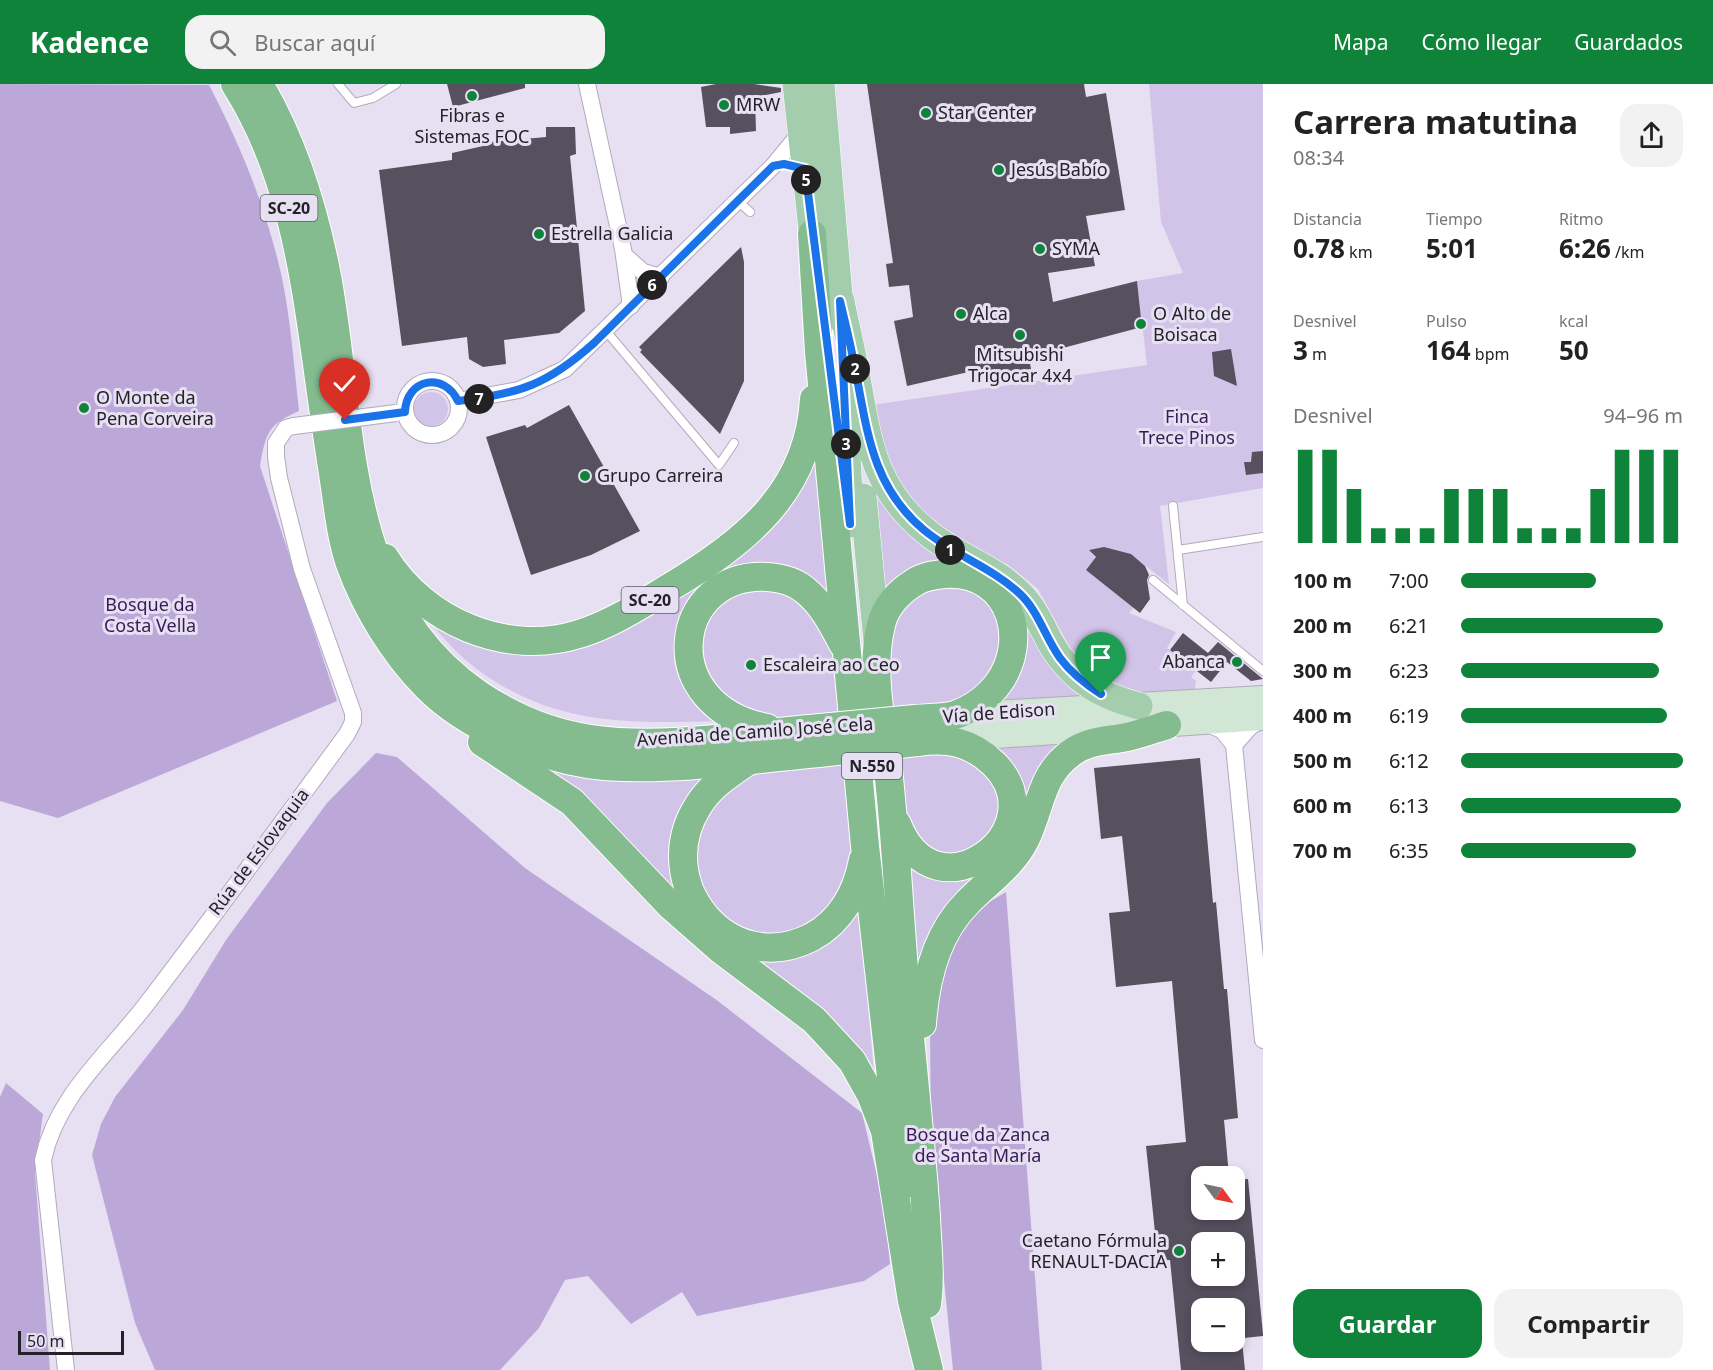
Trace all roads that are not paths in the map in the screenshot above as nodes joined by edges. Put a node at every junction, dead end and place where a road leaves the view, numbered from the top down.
1 (235, 84) edge
2 (259, 84) edge
3 (339, 84) edge
4 (396, 84) edge
5 (587, 84) edge
6 (796, 84) edge
7 (821, 84) edge
8 (801, 132) junction
9 (773, 166) junction
10 (805, 169) junction
11 (812, 234) junction
12 (624, 262) junction
13 (661, 277) junction
14 (646, 291) junction
15 (840, 301) junction
16 (631, 306) junction
17 (606, 331) junction
18 (849, 340) junction
19 (819, 352) junction
20 (458, 401) junction
21 (400, 413) junction
22 (734, 443) dead end
23 (1173, 506) dead end
24 (850, 524) junction
25 (1263, 537) edge
26 (371, 549) junction
27 (1178, 550) junction
28 (1153, 580) dead end
29 (1184, 605) junction
30 (878, 648) junction
31 (846, 651) junction
32 (1263, 671) edge
33 (427, 687) junction
34 (1139, 706) junction
35 (1263, 712) edge
36 (1200, 722) junction
37 (1167, 725) junction
38 (933, 729) junction
39 (783, 731) junction
40 (824, 740) junction
41 (1234, 745) junction
42 (751, 760) junction
43 (893, 814) junction
44 (865, 846) junction
45 (1263, 1040) edge
46 (918, 1116) junction
47 (914, 1204) junction
48 (927, 1304) junction
49 (66, 1370) edge
50 (931, 1370) edge

1 - 33 highway, Avenida de Camilo José Cela / SC-20
2 - 26 highway, Avenida de Camilo José Cela / SC-20
3 - 4 lane
5 - 12 street
6 - 8 main road
7 - 15 main road
8 - 9 street
8 - 10 main road
9 - 10 street
9 - 13 street
10 - 11 main road
11 - 19 highway
11 - 24 main road
12 - 13 street
12 - 14 street
12 - 16 street
13 - 14 street
14 - 16 street
15 - 18 main road
15 - 24 main road
16 - 17 street
17 - 20 street
17 - 22 lane
18 - 30 main road
18 - 34 main road
19 - 26 highway, SC-20
19 - 31 highway
20 - 21 street
20 - 21 street
21 - 49 street, Rúa de Eslovaquia, bridge
23 - 27 lane
24 - 47 highway, N-550
25 - 27 lane
26 - 39 highway, Avenida de Camilo José Cela / SC-20
27 - 29 lane
28 - 29 lane
29 - 32 lane
30 - 38 highway
30 - 43 highway
31 - 39 highway
31 - 44 highway
33 - 42 highway, Avenida de Camilo José Cela / SC-20
33 - 50 highway
34 - 35 main road, Vía de Edison
34 - 38 main road, Vía de Edison
35 - 36 main road, Vía de Edison
35 - 41 street
36 - 37 main road, Vía de Edison
36 - 41 street
37 - 38 main road, Vía de Edison
37 - 46 highway
38 - 40 highway, Avenida de Camilo José Cela / SC-20, bridge
38 - 43 highway
39 - 40 highway, Avenida de Camilo José Cela / SC-20
40 - 42 highway, Avenida de Camilo José Cela / SC-20
41 - 45 street
42 - 44 highway
43 - 46 highway
44 - 47 highway
46 - 48 highway
47 - 48 highway, N-550
48 - 50 highway, N-550

